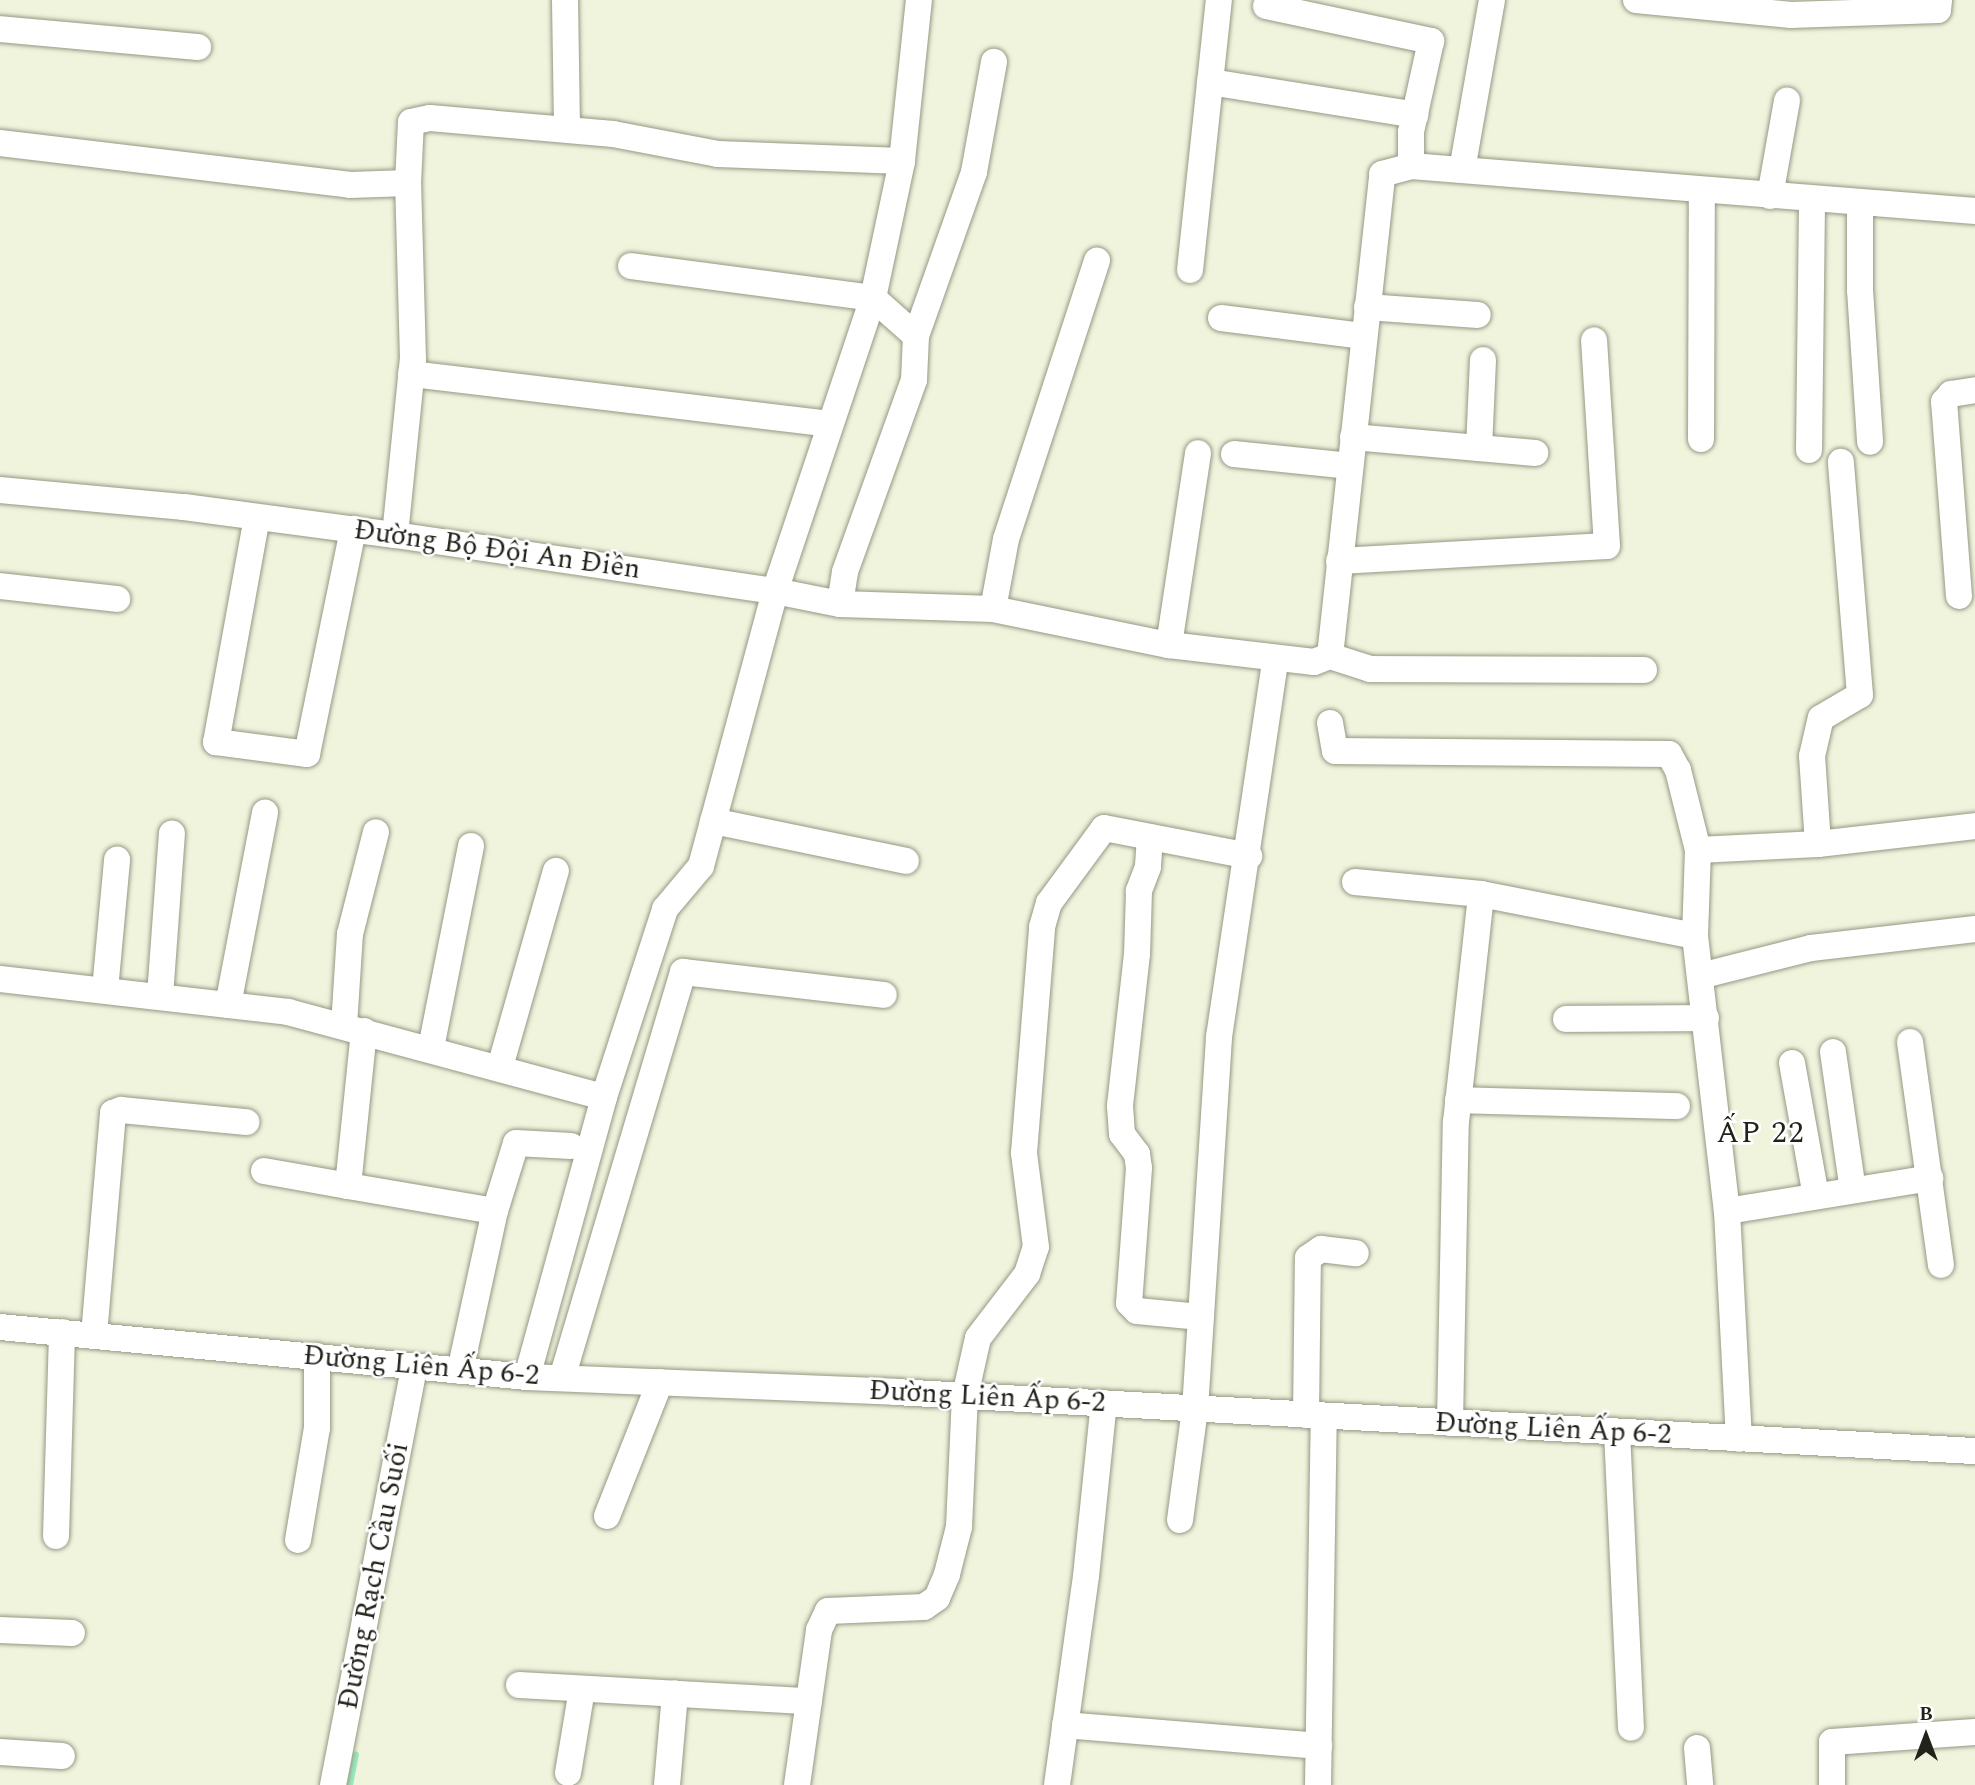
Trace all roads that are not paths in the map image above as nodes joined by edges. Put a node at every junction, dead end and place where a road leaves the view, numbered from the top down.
1 (565, 0) edge
2 (919, 0) edge
3 (1219, 0) edge
4 (1492, 0) edge
5 (1636, 0) edge
6 (1938, 0) edge
7 (1266, 6) dead end
8 (1794, 8) edge
9 (0, 29) edge
10 (198, 47) dead end
11 (994, 62) dead end
12 (1210, 82) junction
13 (1787, 101) dead end
14 (1415, 115) junction
15 (567, 129) junction
16 (0, 143) edge
17 (902, 161) junction
18 (1411, 166) junction
19 (1462, 170) junction
20 (408, 183) junction
21 (1702, 190) junction
22 (1770, 196) junction
23 (1812, 199) junction
24 (1860, 204) junction
25 (1975, 211) edge
26 (1097, 261) dead end
27 (631, 266) dead end
28 (1190, 270) dead end
29 (873, 298) junction
30 (1367, 307) junction
31 (1478, 315) dead end
32 (1221, 318) dead end
33 (916, 336) junction
34 (1364, 336) junction
35 (1594, 340) dead end
36 (1483, 360) dead end
37 (411, 374) junction
38 (1975, 390) edge
39 (829, 424) junction
40 (1353, 438) junction
41 (1702, 439) dead end
42 (1870, 442) dead end
43 (1479, 448) junction
44 (1809, 450) dead end
45 (1198, 453) dead end
46 (1234, 453) dead end
47 (1535, 453) dead end
48 (1841, 462) dead end
49 (1350, 466) junction
50 (0, 490) edge
51 (257, 517) junction
52 (353, 529) junction
53 (395, 535) junction
54 (1339, 561) junction
55 (0, 586) edge
56 (775, 590) junction
57 (1959, 596) dead end
58 (117, 599) dead end
59 (840, 604) junction
60 (993, 609) junction
61 (1169, 645) junction
62 (1330, 656) junction
63 (1275, 661) junction
64 (1644, 670) dead end
65 (1330, 723) dead end
66 (265, 813) dead end
67 (713, 821) junction
68 (1975, 825) edge
69 (376, 832) dead end
70 (172, 833) dead end
71 (1150, 837) junction
72 (1818, 844) junction
73 (471, 846) dead end
74 (1698, 850) junction
75 (1249, 856) junction
76 (117, 860) dead end
77 (906, 861) dead end
78 (556, 871) dead end
79 (1355, 882) dead end
80 (1481, 894) junction
81 (1975, 929) edge
82 (1695, 936) junction
83 (1700, 976) junction
84 (0, 979) edge
85 (106, 990) junction
86 (884, 995) dead end
87 (160, 996) junction
88 (228, 1005) junction
89 (1706, 1018) junction
90 (1566, 1019) dead end
91 (354, 1029) junction
92 (1910, 1042) dead end
93 (431, 1048) junction
94 (1833, 1052) dead end
95 (1792, 1063) dead end
96 (500, 1067) junction
97 (604, 1097) junction
98 (1458, 1100) junction
99 (1677, 1107) dead end
100 (246, 1122) dead end
101 (571, 1146) dead end
102 (264, 1171) dead end
103 (1930, 1178) junction
104 (348, 1186) junction
105 (1853, 1191) junction
106 (1816, 1196) junction
107 (495, 1211) junction
108 (1727, 1211) junction
109 (1356, 1253) dead end
110 (1941, 1265) dead end
111 (1201, 1317) junction
112 (0, 1327) edge
113 (62, 1332) junction
114 (94, 1335) junction
115 (317, 1356) junction
116 (414, 1367) junction
117 (460, 1371) junction
118 (527, 1377) junction
119 (562, 1378) junction
120 (660, 1382) junction
121 (965, 1396) junction
122 (1104, 1404) junction
123 (1195, 1409) junction
124 (1315, 1415) junction
125 (1450, 1423) junction
126 (1617, 1432) junction
127 (1739, 1439) junction
128 (1975, 1451) edge
129 (607, 1516) dead end
130 (1180, 1520) dead end
131 (56, 1536) dead end
132 (298, 1541) dead end
133 (0, 1630) edge
134 (72, 1633) dead end
135 (519, 1685) dead end
136 (582, 1689) junction
137 (675, 1693) junction
138 (809, 1701) junction
139 (1065, 1725) junction
140 (1631, 1728) dead end
141 (1975, 1732) edge
142 (1319, 1746) junction
143 (1697, 1748) dead end
144 (0, 1752) edge
145 (62, 1756) dead end
146 (568, 1773) dead end
147 (333, 1785) edge
148 (667, 1785) edge
149 (797, 1785) edge
150 (1057, 1785) edge
151 (1318, 1785) edge
152 (1699, 1785) edge
153 (1832, 1785) edge

1 - 15 street
2 - 17 street
3 - 12 street
4 - 19 street
5 - 8 street
6 - 8 street
7 - 14 street
9 - 10 street
11 - 33 street
12 - 14 street
12 - 28 street
13 - 22 street
14 - 18 street
15 - 17 street
15 - 20 street
16 - 20 street
17 - 29 street
18 - 19 street
18 - 30 street
19 - 21 street
20 - 37 street
21 - 22 street
21 - 41 street
22 - 23 street
23 - 24 street
23 - 44 street
24 - 25 street
24 - 42 street
26 - 60 street
27 - 29 street
29 - 33 street
29 - 39 street
30 - 31 street
30 - 34 street
32 - 34 street
33 - 59 street
34 - 40 street
35 - 54 street
36 - 43 street
37 - 39 street
37 - 53 street
38 - 57 street
39 - 56 street
40 - 43 street
40 - 49 street
43 - 47 street
45 - 61 street
46 - 49 street
48 - 72 street
49 - 54 street
50 - 51 street, Đường Bộ Đội An Điền
51 - 52 street, Đường Bộ Đội An Điền
51 - 52 street
52 - 53 street, Đường Bộ Đội An Điền
53 - 56 street, Đường Bộ Đội An Điền
54 - 62 street
55 - 58 street
56 - 59 street, Đường Bộ Đội An Điền
56 - 67 street
59 - 60 street, Đường Bộ Đội An Điền
60 - 61 street, Đường Bộ Đội An Điền
61 - 63 street, Đường Bộ Đội An Điền
62 - 63 street, Đường Bộ Đội An Điền
62 - 64 street
63 - 75 street
65 - 74 street
66 - 88 street
67 - 77 street
67 - 97 street
68 - 72 street
69 - 91 street
70 - 87 street
71 - 75 street
71 - 111 street
71 - 121 street
72 - 74 street
73 - 93 street
74 - 82 street
75 - 111 street
76 - 85 street
78 - 96 street
79 - 80 street
80 - 82 street
80 - 98 street
81 - 83 street
82 - 83 street
83 - 89 street
84 - 85 street
85 - 87 street
86 - 119 street
87 - 88 street
88 - 91 street
89 - 90 street
89 - 108 street
91 - 93 street
91 - 104 street
92 - 103 street
93 - 96 street
94 - 105 street
95 - 106 street
96 - 97 street
97 - 118 street
98 - 99 street
98 - 125 street
100 - 114 street
101 - 107 street
102 - 104 street
103 - 105 street
103 - 110 street
104 - 107 street
105 - 106 street
106 - 108 street
107 - 117 street
108 - 127 street
109 - 124 street
111 - 123 street
112 - 113 street, Đường Liên Ấp 6-2
113 - 114 street, Đường Liên Ấp 6-2
113 - 131 street
114 - 115 street, Đường Liên Ấp 6-2
115 - 116 street, Đường Liên Ấp 6-2
115 - 132 street
116 - 117 street, Đường Liên Ấp 6-2
116 - 147 street, Đường Rạch Cầu Suối
117 - 118 street, Đường Liên Ấp 6-2
118 - 119 street, Đường Liên Ấp 6-2
119 - 120 street, Đường Liên Ấp 6-2
120 - 121 street, Đường Liên Ấp 6-2
120 - 129 street
121 - 122 street, Đường Liên Ấp 6-2
121 - 138 street
122 - 123 street, Đường Liên Ấp 6-2
122 - 139 street
123 - 124 street, Đường Liên Ấp 6-2
123 - 130 street
124 - 125 street, Đường Liên Ấp 6-2
124 - 142 street
125 - 126 street, Đường Liên Ấp 6-2
126 - 127 street, Đường Liên Ấp 6-2
126 - 140 street
127 - 128 street, Đường Liên Ấp 6-2
133 - 134 street
135 - 136 street
136 - 137 street
136 - 146 street
137 - 138 street
137 - 148 street
138 - 149 street
139 - 142 street
139 - 150 street
141 - 153 street
142 - 151 street
143 - 152 street
144 - 145 street

